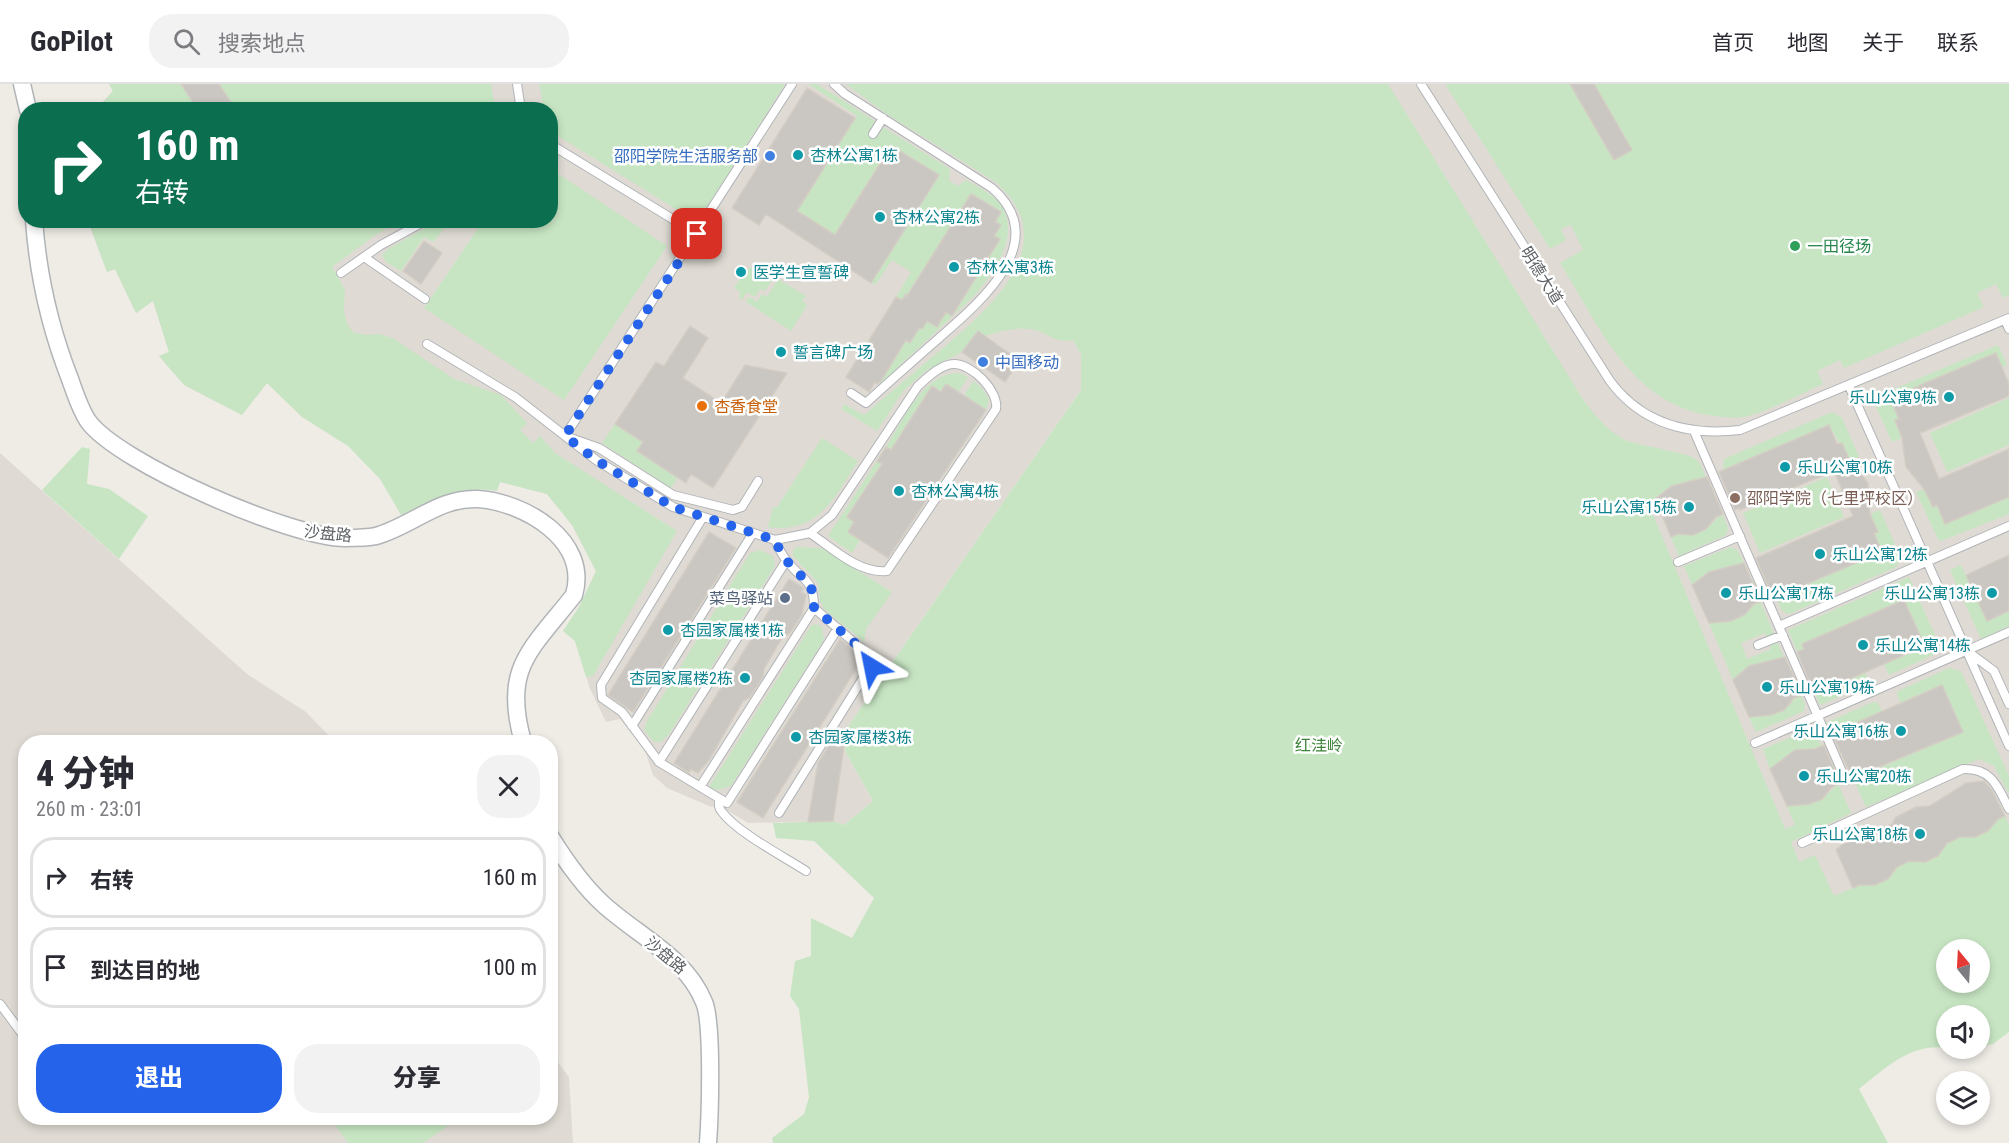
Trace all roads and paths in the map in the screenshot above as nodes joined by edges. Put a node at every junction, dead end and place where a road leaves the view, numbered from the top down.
1 (22, 84) edge
2 (517, 84) edge
3 (792, 84) edge
4 (834, 84) edge
5 (1420, 84) edge
6 (26, 102) edge
7 (520, 102) edge
8 (882, 118) junction
9 (873, 134) dead end
10 (558, 149) edge
11 (35, 228) edge
12 (413, 228) edge
13 (698, 237) junction
14 (364, 257) junction
15 (341, 273) dead end
16 (425, 299) dead end
17 (2008, 322) edge
18 (427, 344) dead end
19 (1849, 386) junction
20 (851, 393) dead end
21 (1694, 431) junction
22 (565, 436) junction
23 (758, 480) dead end
24 (703, 517) junction
25 (2009, 526) edge
26 (753, 533) junction
27 (810, 533) junction
28 (1740, 536) junction
29 (775, 540) junction
30 (786, 561) junction
31 (1927, 561) junction
32 (1678, 562) dead end
33 (814, 608) junction
34 (1779, 626) junction
35 (838, 628) junction
36 (2009, 632) edge
37 (1782, 635) junction
38 (1758, 645) dead end
39 (1967, 651) junction
40 (2009, 704) edge
41 (1818, 716) junction
42 (632, 726) junction
43 (521, 735) edge
44 (1755, 743) dead end
45 (2009, 746) edge
46 (658, 762) junction
47 (1846, 781) dead end
48 (700, 787) junction
49 (720, 799) junction
50 (2009, 809) edge
51 (779, 813) dead end
52 (1802, 843) dead end
53 (558, 847) edge
54 (806, 871) dead end
55 (0, 1004) edge
56 (18, 1028) edge
57 (708, 1143) edge

1 - 6 street
2 - 7 lane
3 - 13 lane
4 - 8 lane
5 - 21 lane, 明德大道
8 - 9 lane
8 - 20 lane
10 - 13 lane
11 - 43 street, 沙盘路
12 - 14 lane
13 - 22 lane
14 - 15 lane
14 - 16 lane
17 - 19 lane, 明德大道
18 - 22 lane
19 - 21 lane, 明德大道
19 - 31 lane
21 - 28 lane
22 - 23 lane
22 - 24 lane
24 - 26 lane
24 - 42 lane
25 - 31 lane
26 - 29 lane
26 - 42 lane
27 - 27 lane
27 - 29 lane
28 - 32 lane
28 - 34 lane
29 - 30 lane
30 - 33 lane
30 - 46 lane
31 - 34 lane
31 - 39 lane
33 - 35 lane
33 - 48 lane
34 - 37 lane
35 - 49 lane
35 - 51 lane
36 - 39 lane
37 - 38 lane
37 - 41 lane
39 - 40 lane
39 - 41 lane
39 - 45 lane
41 - 44 lane
41 - 47 lane
42 - 46 lane
46 - 48 lane
48 - 49 lane
49 - 54 lane
50 - 52 lane
53 - 57 street, 沙盘路
55 - 56 lane

